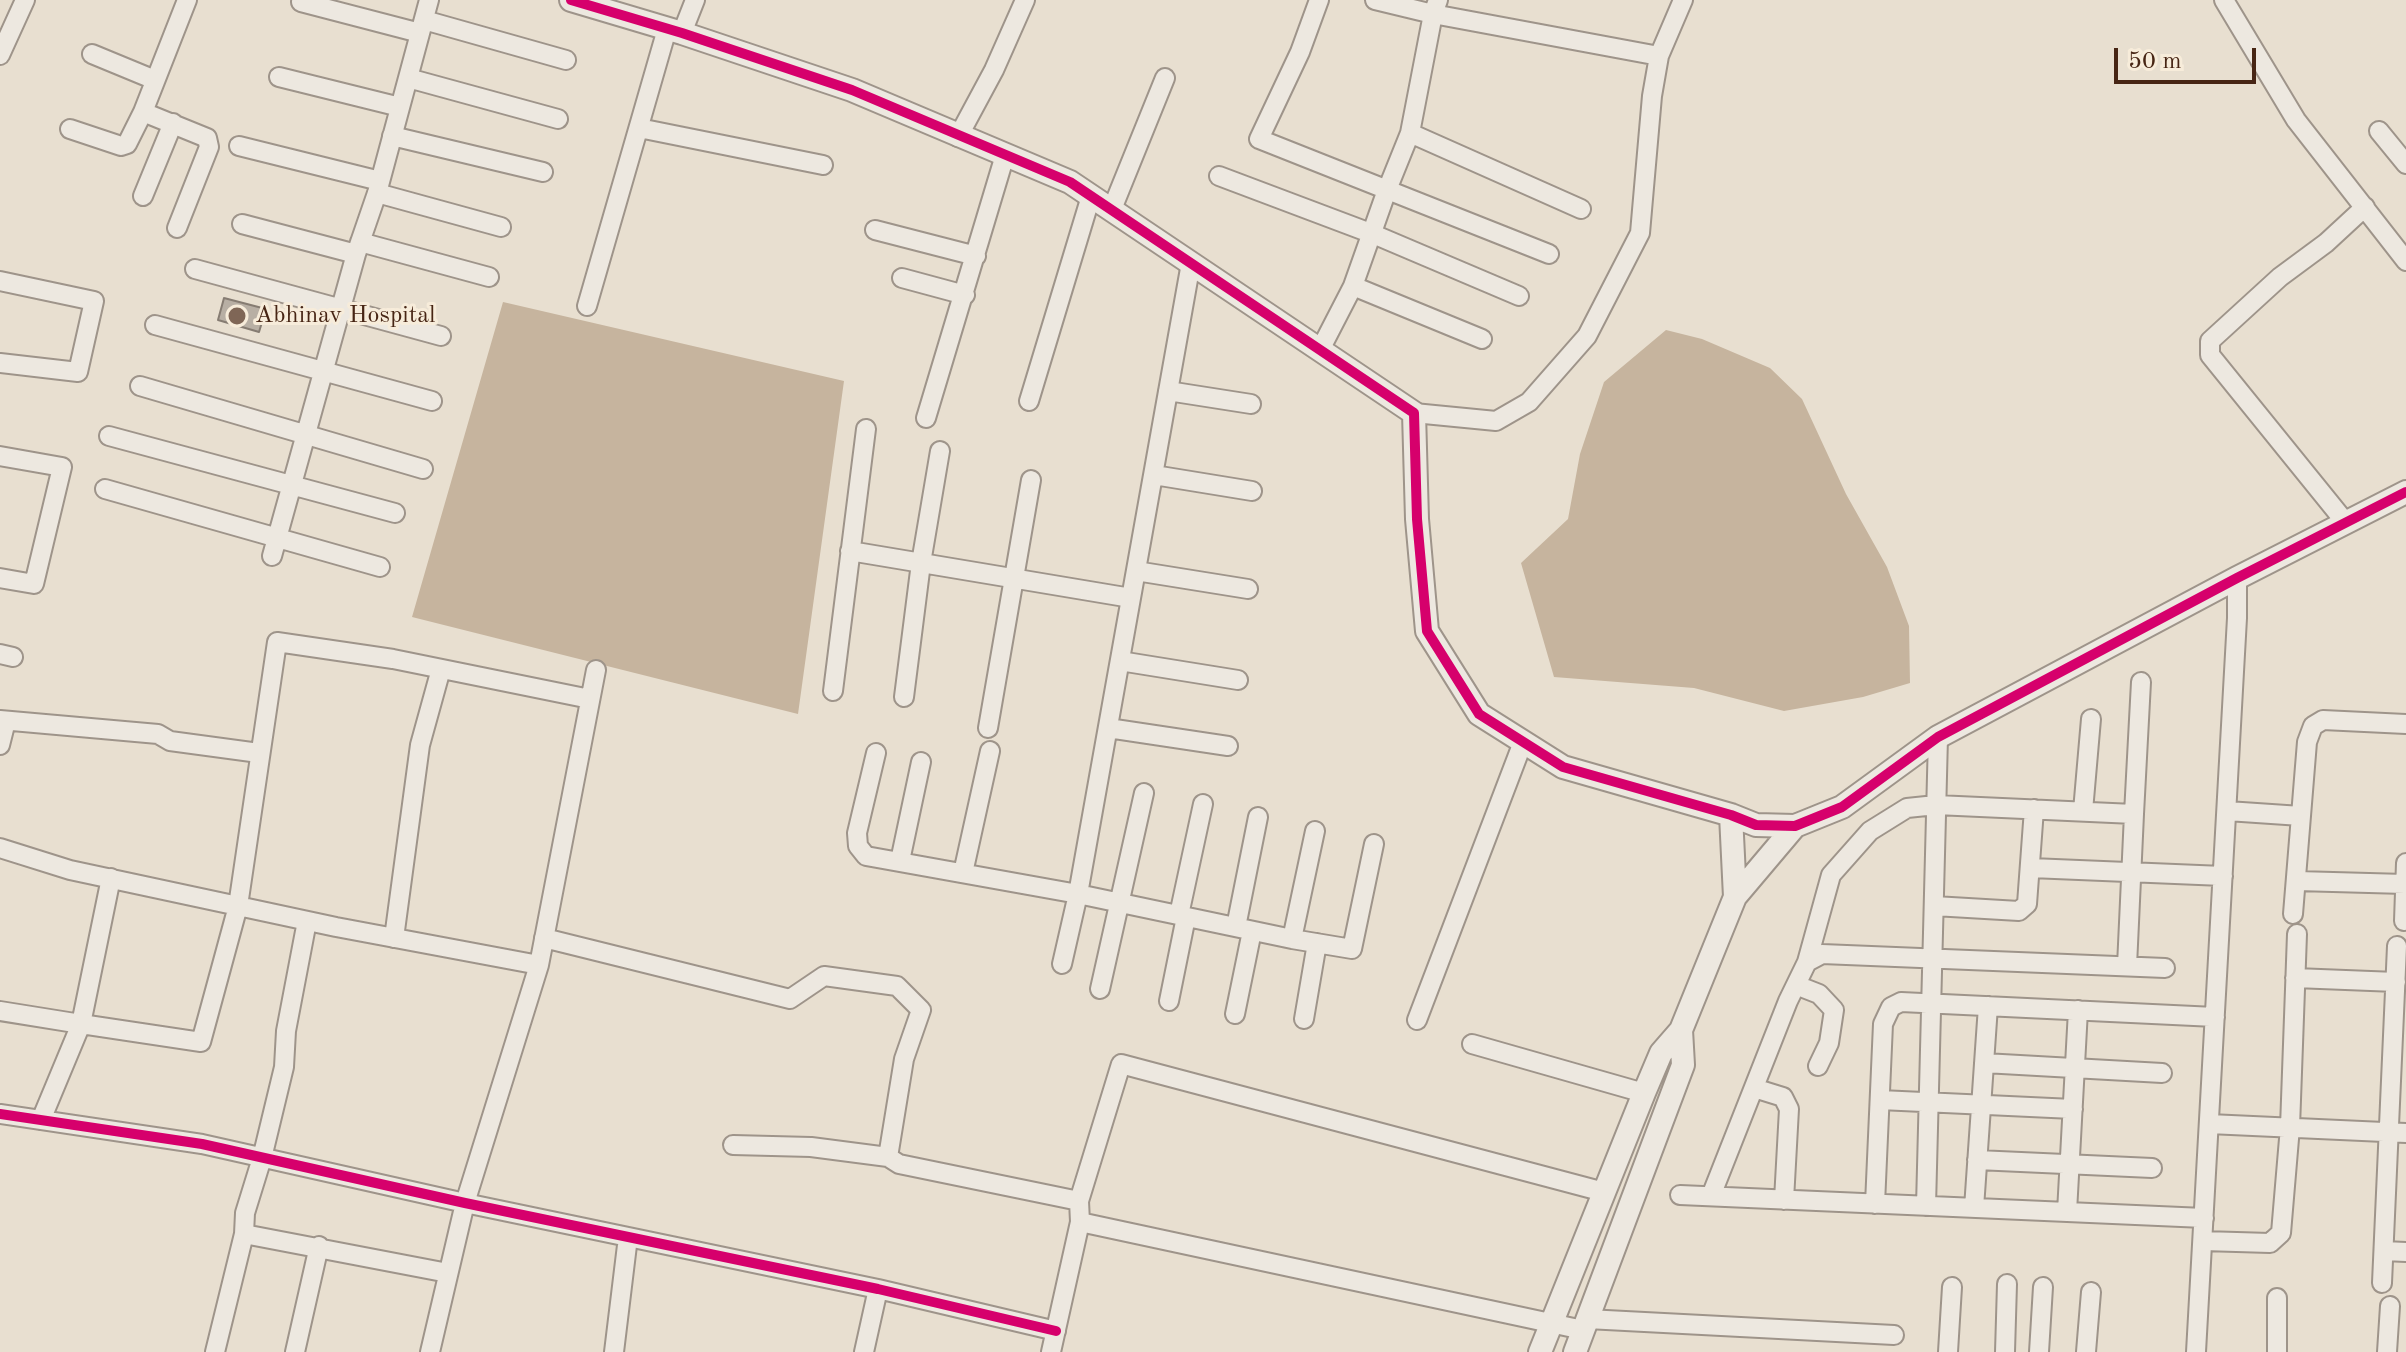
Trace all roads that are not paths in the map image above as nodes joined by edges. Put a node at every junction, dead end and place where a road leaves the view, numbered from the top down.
1 (25, 0) edge
2 (429, 0) edge
3 (571, 0) edge
4 (695, 0) edge
5 (1025, 0) edge
6 (1319, 0) edge
7 (1375, 0) edge
8 (1683, 0) edge
9 (2224, 0) edge
10 (183, 1) edge
11 (301, 2) edge
12 (1435, 7) edge
13 (422, 26) junction
14 (675, 31) junction
15 (2, 45) edge
16 (92, 54) dead end
17 (1659, 56) junction
18 (566, 60) dead end
19 (279, 77) dead end
20 (408, 78) junction
21 (1165, 78) dead end
22 (155, 80) junction
23 (400, 107) junction
24 (143, 112) junction
25 (558, 119) dead end
26 (173, 123) junction
27 (639, 128) junction
28 (70, 129) dead end
29 (2379, 131) dead end
30 (1410, 133) junction
31 (392, 136) junction
32 (958, 137) junction
33 (239, 146) dead end
34 (1005, 155) junction
35 (2406, 164) edge
36 (823, 165) dead end
37 (543, 172) dead end
38 (1219, 176) dead end
39 (379, 187) junction
40 (1387, 190) junction
41 (143, 196) dead end
42 (1091, 196) junction
43 (2365, 207) junction
44 (1112, 209) junction
45 (1581, 209) dead end
46 (242, 224) dead end
47 (501, 227) dead end
48 (177, 228) dead end
49 (875, 230) dead end
50 (1373, 234) junction
51 (358, 248) junction
52 (1549, 254) dead end
53 (976, 256) junction
54 (2406, 261) edge
55 (1191, 263) junction
56 (195, 269) dead end
57 (489, 277) dead end
58 (902, 278) dead end
59 (0, 281) edge
60 (1353, 286) junction
61 (965, 295) junction
62 (1519, 296) dead end
63 (587, 306) dead end
64 (341, 307) junction
65 (155, 325) dead end
66 (441, 336) dead end
67 (1482, 339) dead end
68 (1320, 350) junction
69 (0, 363) edge
70 (325, 370) junction
71 (140, 386) dead end
72 (1168, 391) junction
73 (432, 401) dead end
74 (1029, 401) dead end
75 (1251, 404) dead end
76 (1414, 413) junction
77 (926, 418) dead end
78 (866, 429) dead end
79 (307, 435) junction
80 (109, 436) dead end
81 (940, 451) dead end
82 (0, 456) edge
83 (423, 469) dead end
84 (1154, 475) junction
85 (1031, 480) dead end
86 (293, 487) junction
87 (105, 489) dead end
88 (1252, 491) dead end
89 (2406, 492) edge
90 (395, 513) dead end
91 (2346, 523) junction
92 (278, 537) junction
93 (850, 551) junction
94 (272, 556) dead end
95 (921, 563) junction
96 (380, 567) dead end
97 (1136, 571) junction
98 (0, 578) edge
99 (1014, 578) junction
100 (2237, 578) junction
101 (1248, 589) dead end
102 (1131, 598) junction
103 (1120, 661) junction
104 (441, 669) junction
105 (596, 670) dead end
106 (1238, 680) dead end
107 (2141, 682) dead end
108 (833, 691) dead end
109 (904, 697) dead end
110 (590, 699) junction
111 (2091, 719) dead end
112 (3, 720) edge
113 (2406, 724) edge
114 (988, 728) dead end
115 (1108, 728) junction
116 (1938, 737) junction
117 (1523, 742) junction
118 (0, 745) edge
119 (1228, 746) dead end
120 (990, 751) dead end
121 (259, 753) junction
122 (876, 753) dead end
123 (921, 762) dead end
124 (1144, 793) dead end
125 (1203, 804) dead end
126 (1936, 805) junction
127 (2034, 809) junction
128 (2083, 811) junction
129 (2227, 811) junction
130 (2134, 814) junction
131 (1731, 815) junction
132 (2301, 816) junction
133 (1258, 817) dead end
134 (1795, 826) junction
135 (1315, 831) dead end
136 (1374, 844) dead end
137 (0, 848) edge
138 (900, 861) junction
139 (2406, 863) edge
140 (2031, 868) junction
141 (2131, 872) junction
142 (963, 873) junction
143 (2223, 876) junction
144 (111, 878) junction
145 (2297, 881) junction
146 (2405, 884) edge
147 (1078, 894) junction
148 (1735, 897) junction
149 (1119, 903) junction
150 (238, 906) junction
151 (1934, 906) junction
152 (2293, 914) dead end
153 (1182, 916) junction
154 (307, 921) junction
155 (2404, 921) edge
156 (1244, 929) junction
157 (2297, 934) dead end
158 (394, 938) junction
159 (544, 938) junction
160 (1292, 939) junction
161 (1317, 943) junction
162 (2397, 946) dead end
163 (1932, 958) junction
164 (1807, 962) junction
165 (1062, 964) dead end
166 (539, 965) junction
167 (2127, 966) junction
168 (2165, 968) dead end
169 (2295, 978) junction
170 (2396, 982) junction
171 (1796, 985) junction
172 (1100, 989) dead end
173 (1169, 1001) dead end
174 (1931, 1003) junction
175 (1988, 1006) junction
176 (2078, 1010) junction
177 (0, 1011) edge
178 (1235, 1014) dead end
179 (2215, 1017) junction
180 (1304, 1019) dead end
181 (1417, 1020) dead end
182 (81, 1024) junction
183 (2400, 1025) edge
184 (1681, 1030) junction
185 (1472, 1044) dead end
186 (1984, 1063) junction
187 (1818, 1066) dead end
188 (2075, 1068) junction
189 (2162, 1073) dead end
190 (1754, 1088) junction
191 (1644, 1093) junction
192 (1880, 1100) junction
193 (1929, 1102) junction
194 (1981, 1104) junction
195 (2073, 1109) junction
196 (0, 1114) edge
197 (41, 1120) junction
198 (2209, 1124) junction
199 (2290, 1127) junction
200 (2397, 1133) edge
201 (733, 1145) dead end
202 (888, 1157) junction
203 (262, 1158) junction
204 (1977, 1160) junction
205 (2070, 1164) junction
206 (2152, 1168) dead end
207 (1604, 1192) junction
208 (1680, 1195) dead end
209 (1711, 1196) junction
210 (1784, 1200) junction
211 (1079, 1201) junction
212 (465, 1203) junction
213 (1875, 1204) junction
214 (1926, 1206) junction
215 (1974, 1208) junction
216 (2067, 1212) junction
217 (2204, 1218) junction
218 (1080, 1222) junction
219 (244, 1234) junction
220 (628, 1237) junction
221 (2203, 1241) junction
222 (319, 1246) junction
223 (2384, 1251) junction
224 (2406, 1252) edge
225 (448, 1273) junction
226 (2382, 1283) dead end
227 (2007, 1284) dead end
228 (1952, 1287) dead end
229 (2043, 1287) dead end
230 (878, 1289) junction
231 (2091, 1292) dead end
232 (2277, 1298) dead end
233 (2390, 1306) dead end
234 (1551, 1323) junction
235 (1585, 1325) junction
236 (1056, 1331) junction
237 (1894, 1335) dead end
238 (215, 1352) edge
239 (295, 1352) edge
240 (430, 1352) edge
241 (614, 1352) edge
242 (864, 1352) edge
243 (1051, 1352) edge
244 (1540, 1352) edge
245 (1575, 1352) edge
246 (1948, 1352) edge
247 (2005, 1352) edge
248 (2039, 1352) edge
249 (2086, 1352) edge
250 (2196, 1352) edge
251 (2277, 1352) edge
252 (2387, 1352) edge

1 - 15 street
2 - 13 street
3 - 14 street
4 - 14 street
5 - 32 street
6 - 40 street
7 - 12 street
8 - 17 street
9 - 43 street
10 - 22 street
11 - 13 street
12 - 17 street
12 - 30 street
13 - 18 street
13 - 20 street
14 - 27 street
14 - 32 street
16 - 22 street
17 - 76 street
19 - 23 street
20 - 23 street
20 - 25 street
21 - 44 street
22 - 24 street
23 - 31 street
24 - 26 street
24 - 28 street
26 - 41 street
26 - 48 street
27 - 36 street
27 - 63 street
29 - 35 street
30 - 40 street
30 - 45 street
31 - 37 street
31 - 39 street
32 - 34 street
33 - 39 street
34 - 42 street
34 - 53 street
38 - 50 street
39 - 47 street
39 - 51 street
40 - 50 street
40 - 52 street
42 - 44 street
42 - 74 street
43 - 54 street
43 - 91 street
44 - 55 street
46 - 51 street
49 - 53 street
50 - 60 street
50 - 62 street
51 - 57 street
51 - 64 street
53 - 61 street
55 - 68 street
55 - 72 street
56 - 64 street
58 - 61 street
59 - 69 street
60 - 67 street
60 - 68 street
61 - 77 street
64 - 66 street
64 - 70 street
65 - 70 street
68 - 76 street
70 - 73 street
70 - 79 street
71 - 79 street
72 - 75 street
72 - 84 street
76 - 117 street
78 - 93 street
79 - 83 street
79 - 86 street
80 - 86 street
81 - 95 street
82 - 98 street
84 - 88 street
84 - 97 street
85 - 99 street
86 - 90 street
86 - 92 street
87 - 92 street
89 - 91 street
91 - 100 street
92 - 94 street
92 - 96 street
93 - 95 street
93 - 108 street
95 - 99 street
95 - 109 street
97 - 101 street
97 - 102 street
99 - 102 street
99 - 114 street
100 - 116 street
100 - 129 street
102 - 103 street
103 - 106 street
103 - 115 street
104 - 110 street
104 - 121 street
104 - 158 street
105 - 110 street
107 - 130 street
110 - 159 street
111 - 128 street
112 - 118 street
112 - 121 street
113 - 132 street
115 - 119 street
115 - 147 street
116 - 126 street
116 - 134 street
117 - 131 street
117 - 181 street
120 - 142 street
121 - 150 street
122 - 138 street
123 - 138 street
124 - 149 street
125 - 153 street
126 - 127 street
126 - 151 street
126 - 164 street
127 - 128 street
127 - 140 street
128 - 130 street
129 - 132 street
129 - 143 street
130 - 141 street
131 - 134 street
131 - 148 street
132 - 145 street
133 - 156 street
134 - 148 street
135 - 160 street
136 - 161 street
137 - 144 street
138 - 142 street
139 - 146 street
140 - 141 street
140 - 151 street
141 - 143 street
141 - 167 street
142 - 147 street
143 - 179 street
144 - 150 street
144 - 182 street
145 - 146 street
145 - 152 street
146 - 155 street
147 - 149 street
147 - 165 street
148 - 184 street
149 - 153 street
149 - 172 street
150 - 154 street
150 - 182 street
151 - 163 street
153 - 156 street
153 - 173 street
154 - 158 street
154 - 203 street
156 - 160 street
156 - 178 street
157 - 169 street
158 - 166 street
159 - 166 street
159 - 202 street
160 - 161 street
161 - 180 street
162 - 170 street
163 - 164 street
163 - 167 street
163 - 174 street
164 - 171 street
166 - 212 street
167 - 168 street
169 - 170 street
169 - 199 street
170 - 183 street
171 - 187 street
171 - 190 street
174 - 175 street
174 - 192 street
174 - 193 street
175 - 176 street
175 - 186 street
176 - 179 street
176 - 188 street
177 - 182 street
179 - 198 street
182 - 197 street
183 - 200 street
184 - 191 street
184 - 235 street
185 - 191 street
186 - 188 street
186 - 194 street
188 - 189 street
188 - 195 street
190 - 209 street
190 - 210 street
191 - 207 street
192 - 193 street
192 - 213 street
193 - 194 street
193 - 214 street
194 - 195 street
194 - 204 street
195 - 205 street
196 - 197 street
197 - 203 street
198 - 199 street
198 - 217 street
199 - 200 street
199 - 221 street
200 - 223 street
201 - 202 street
202 - 211 street
203 - 212 street
203 - 219 street
204 - 205 street
204 - 215 street
205 - 206 street
205 - 216 street
207 - 211 street
207 - 234 street
208 - 209 street
209 - 210 street
210 - 213 street
211 - 218 street
212 - 220 street
212 - 225 street
213 - 214 street
214 - 215 street
215 - 216 street
216 - 217 street
217 - 221 street
218 - 234 street
218 - 236 street
219 - 222 street
219 - 238 street
220 - 230 street
220 - 241 street
221 - 250 street
222 - 225 street
222 - 239 street
223 - 224 street
223 - 226 street
225 - 240 street
227 - 247 street
228 - 246 street
229 - 248 street
230 - 236 street
230 - 242 street
231 - 249 street
232 - 251 street
233 - 252 street
234 - 235 street
234 - 244 street
235 - 237 street
235 - 245 street
236 - 243 street

